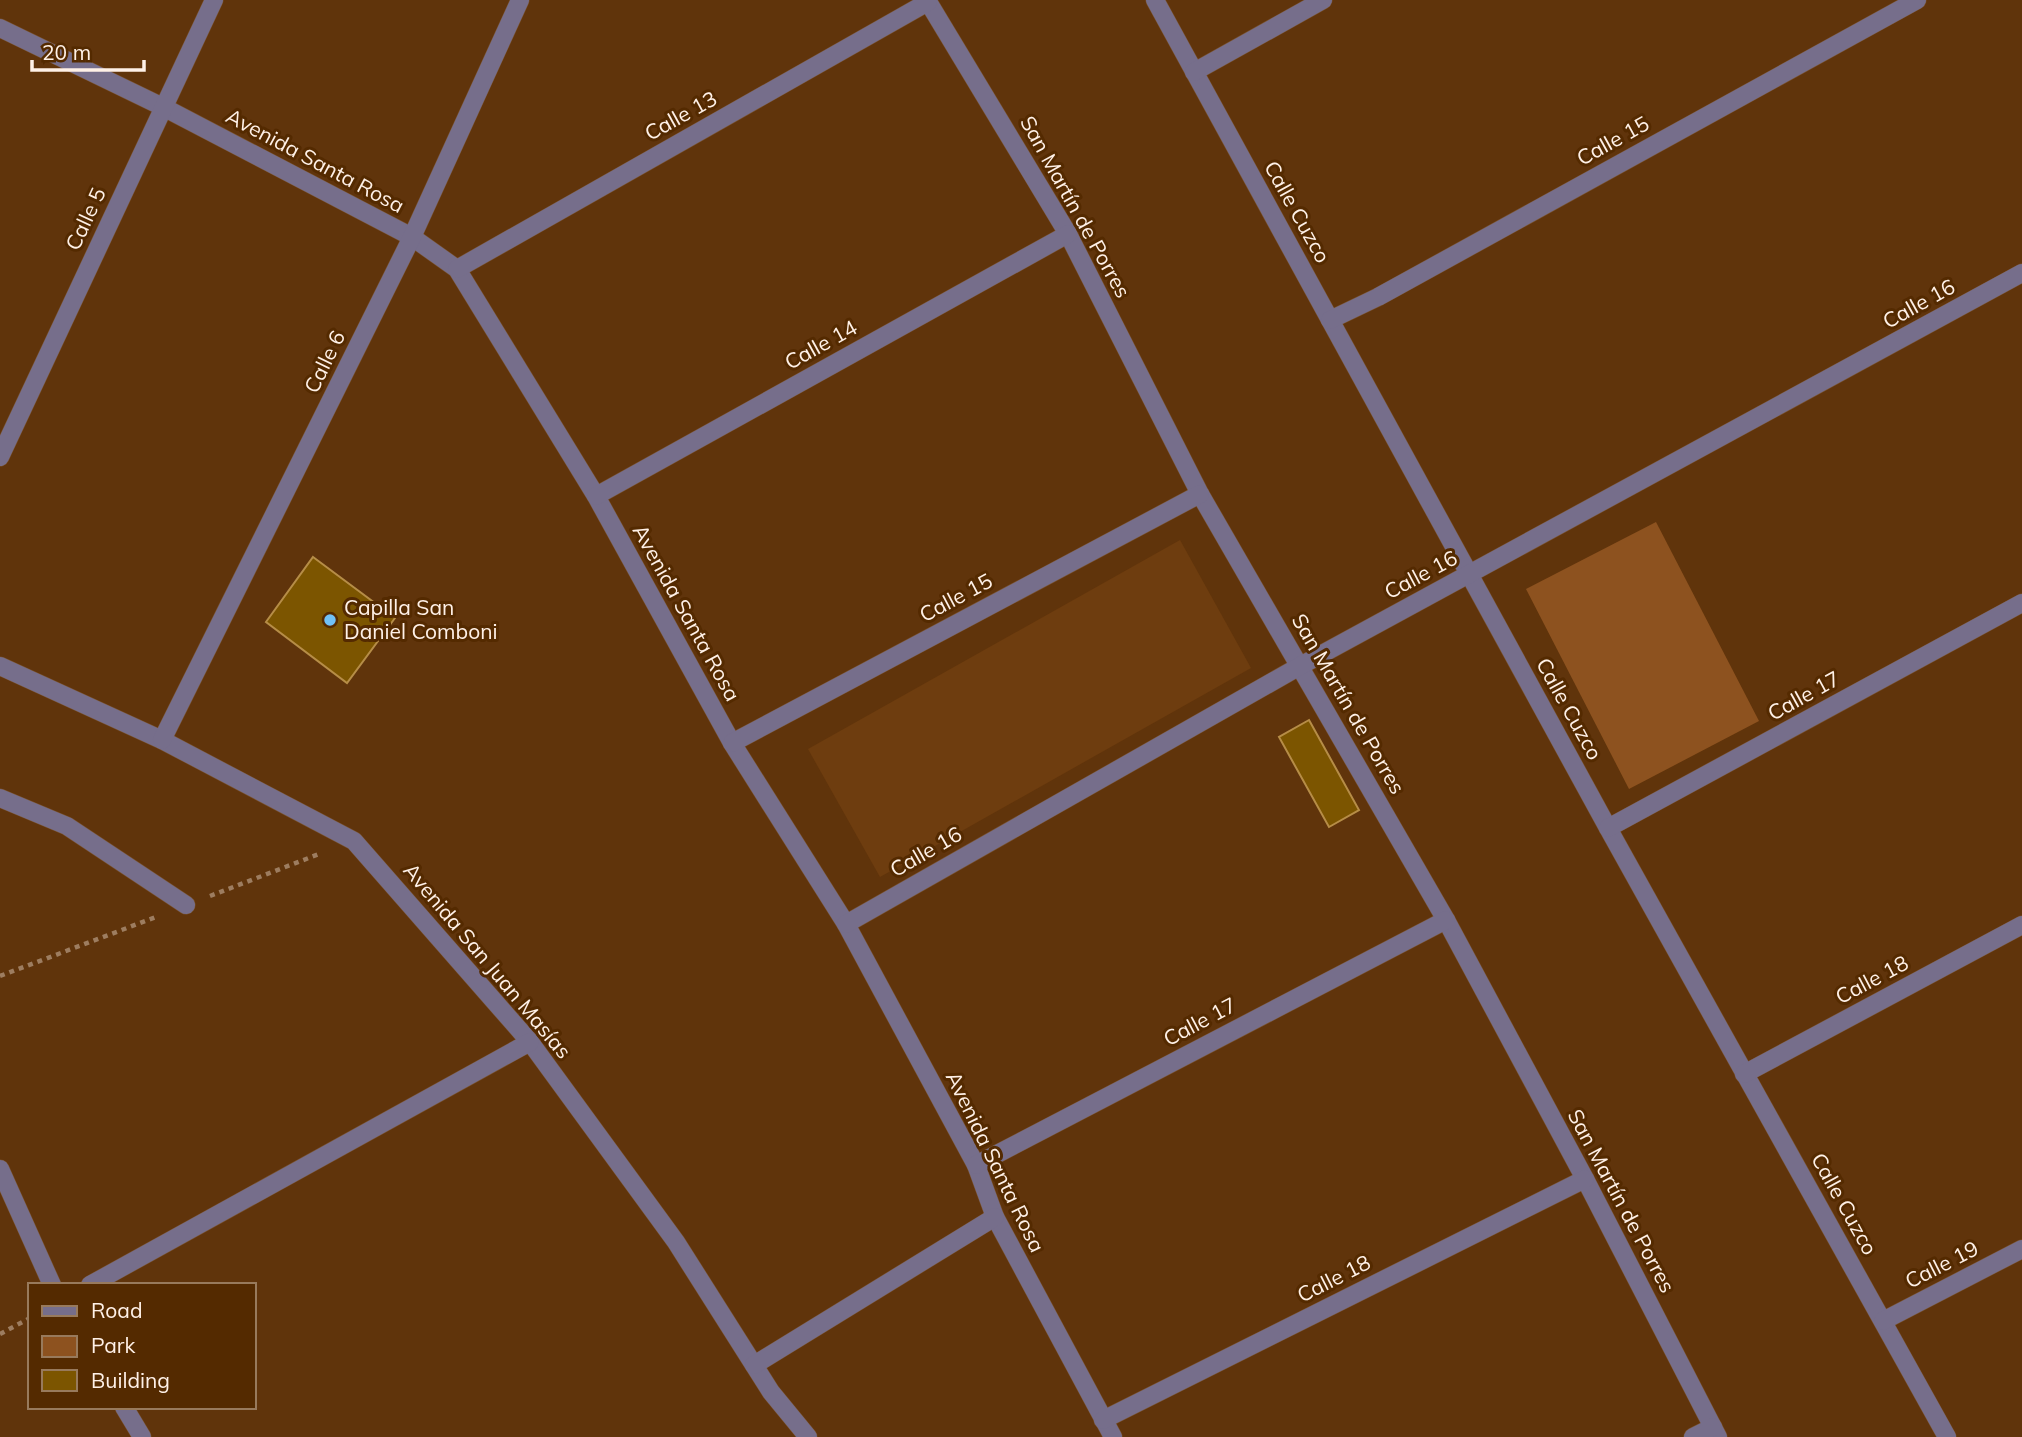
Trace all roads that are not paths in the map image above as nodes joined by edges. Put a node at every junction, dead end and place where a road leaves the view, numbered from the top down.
1 (214, 0) edge
2 (520, 0) edge
3 (1156, 0) edge
4 (1323, 0) edge
5 (1917, 0) edge
6 (928, 1) edge
7 (0, 28) edge
8 (1194, 72) junction
9 (163, 107) junction
10 (1068, 234) junction
11 (412, 237) junction
12 (457, 269) junction
13 (2022, 273) edge
14 (1330, 320) junction
15 (0, 457) edge
16 (1200, 494) junction
17 (596, 496) junction
18 (1469, 575) junction
19 (2022, 603) edge
20 (0, 666) edge
21 (1300, 666) junction
22 (162, 740) junction
23 (732, 743) junction
24 (0, 798) edge
25 (1608, 828) junction
26 (186, 905) dead end
27 (1446, 920) junction
28 (846, 924) junction
29 (2022, 925) edge
30 (530, 1042) junction
31 (1744, 1074) junction
32 (976, 1165) junction
33 (0, 1169) edge
34 (1585, 1179) junction
35 (995, 1217) junction
36 (2022, 1249) edge
37 (51, 1283) edge
38 (94, 1283) edge
39 (1884, 1321) junction
40 (754, 1365) junction
41 (125, 1409) edge
42 (1103, 1420) junction
43 (1715, 1432) edge
44 (142, 1437) edge
45 (808, 1437) edge
46 (1113, 1437) edge
47 (1693, 1437) edge
48 (1947, 1437) edge

1 - 9 street, Calle 5
2 - 11 street, Calle 6
3 - 8 street, Calle Cuzco
4 - 8 street
5 - 14 street, Calle 15
6 - 10 street, San Martín de Porres
6 - 12 street, Calle 13
7 - 9 street, Avenida Santa Rosa
8 - 14 street, Calle Cuzco
9 - 11 street, Avenida Santa Rosa
9 - 15 street, Calle 5
10 - 16 street, San Martín de Porres
10 - 17 street, Calle 14
11 - 12 street, Avenida Santa Rosa
11 - 22 street, Calle 6
12 - 17 street, Avenida Santa Rosa
13 - 18 street, Calle 16
14 - 18 street, Calle Cuzco
16 - 21 street, San Martín de Porres
16 - 23 street, Calle 15
17 - 23 street, Avenida Santa Rosa
18 - 21 street, Calle 16
18 - 25 street, Calle Cuzco
19 - 25 street, Calle 17
20 - 22 street, Avenida San Juan Masías
21 - 27 street, San Martín de Porres
21 - 28 street, Calle 16
22 - 30 street, Avenida San Juan Masías
23 - 28 street, Avenida Santa Rosa
24 - 26 street
25 - 31 street, Calle Cuzco
27 - 32 street, Calle 17
27 - 34 street, San Martín de Porres
28 - 32 street, Avenida Santa Rosa
29 - 31 street, Calle 18
30 - 38 street
30 - 40 street, Avenida San Juan Masías
31 - 39 street, Calle Cuzco
32 - 35 street, Avenida Santa Rosa
33 - 37 street
34 - 42 street, Calle 18
34 - 43 street, San Martín de Porres
35 - 40 street
35 - 42 street, Avenida Santa Rosa
36 - 39 street, Calle 19
39 - 48 street, Calle Cuzco
40 - 45 street, Avenida San Juan Masías
41 - 44 street
42 - 46 street, Avenida Santa Rosa
43 - 47 street

